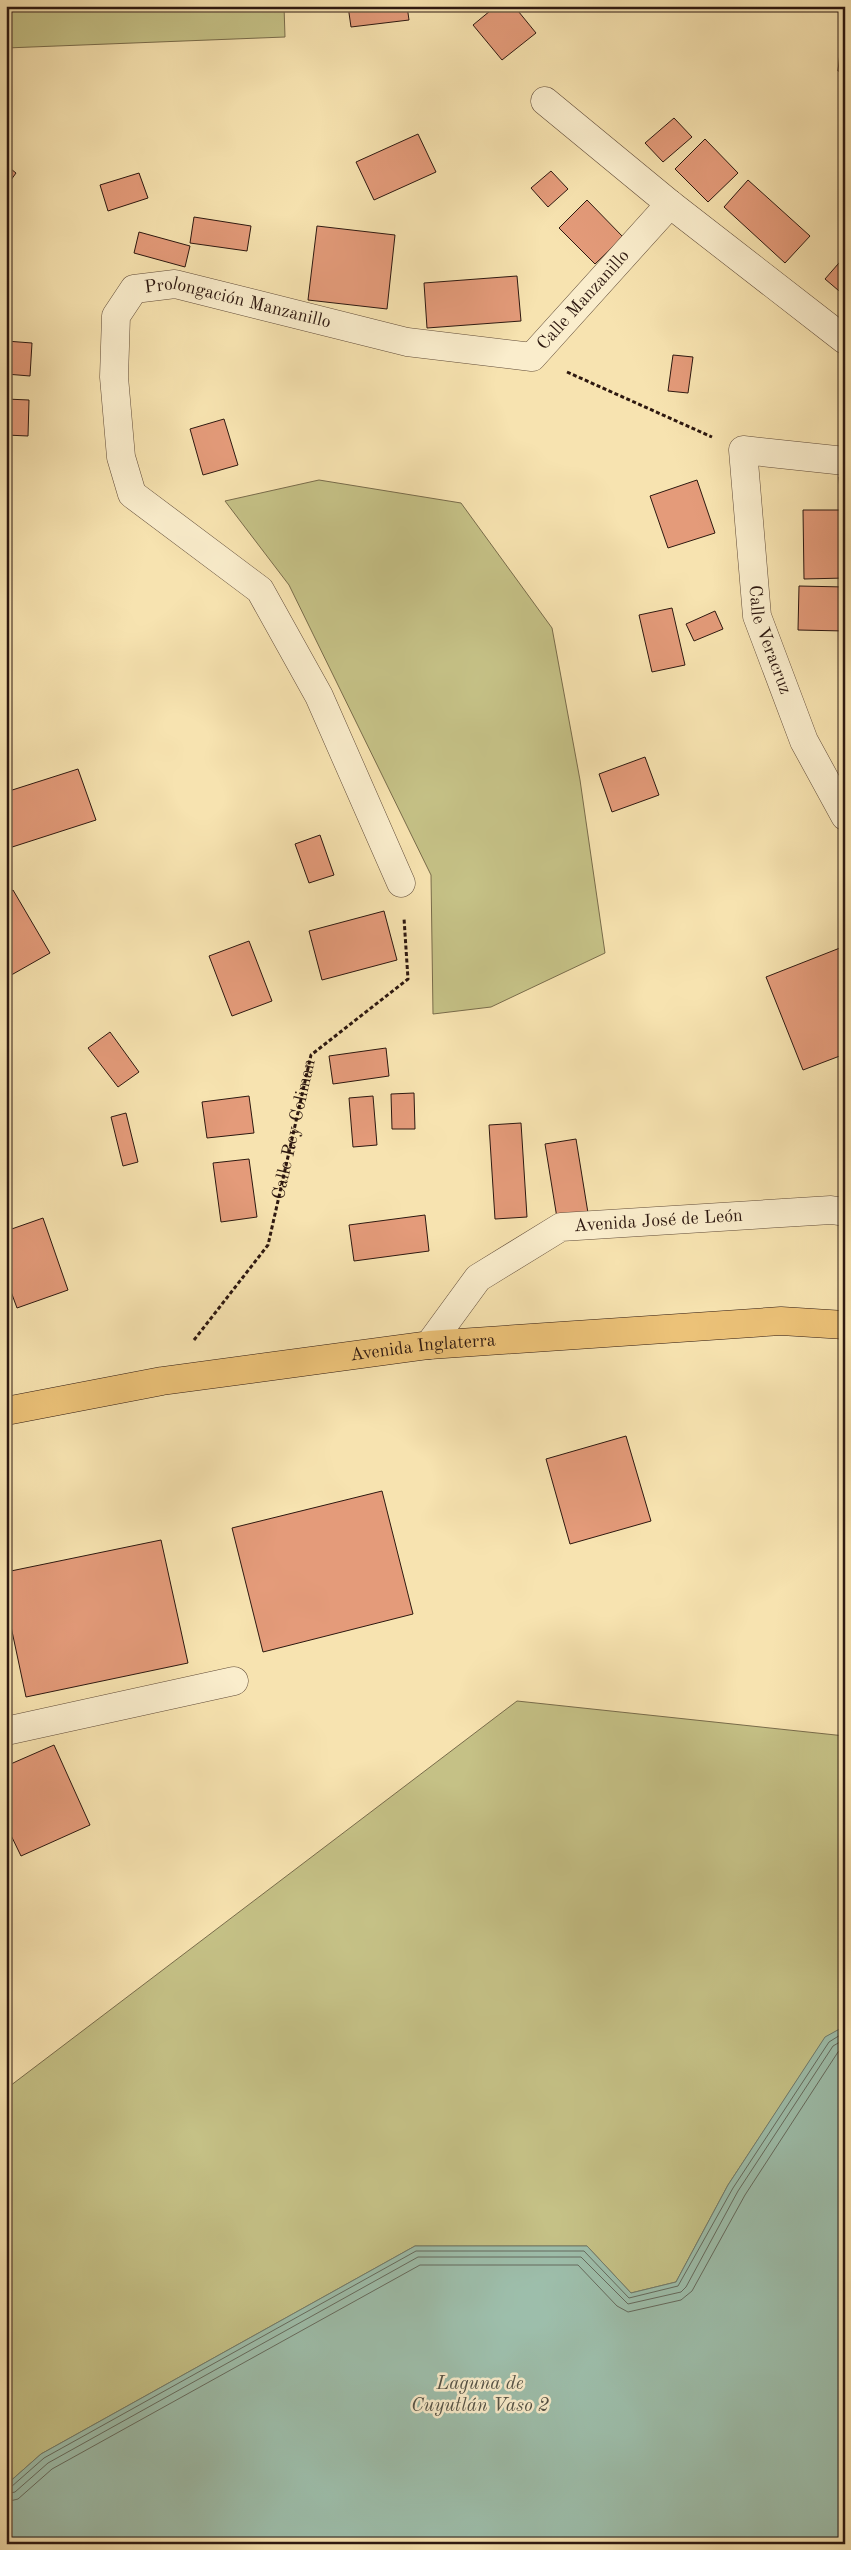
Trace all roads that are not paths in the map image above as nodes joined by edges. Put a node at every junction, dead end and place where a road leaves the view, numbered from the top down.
1 (545, 101) dead end
2 (670, 204) junction
3 (845, 340) edge
4 (532, 357) joint
5 (845, 461) edge
6 (845, 816) edge
7 (401, 883) road end
8 (845, 1212) edge
9 (845, 1325) edge
10 (429, 1345) junction
11 (6, 1411) edge
12 (234, 1681) dead end
13 (6, 1732) edge

1 - 2 street
2 - 3 street
2 - 4 street, Calle Manzanillo
4 - 7 street, Prolongación Manzanillo
5 - 6 street, Calle Veracruz
8 - 10 street, Avenida José de León
9 - 10 main road, Avenida Inglaterra
10 - 11 main road, Avenida Inglaterra
12 - 13 street

